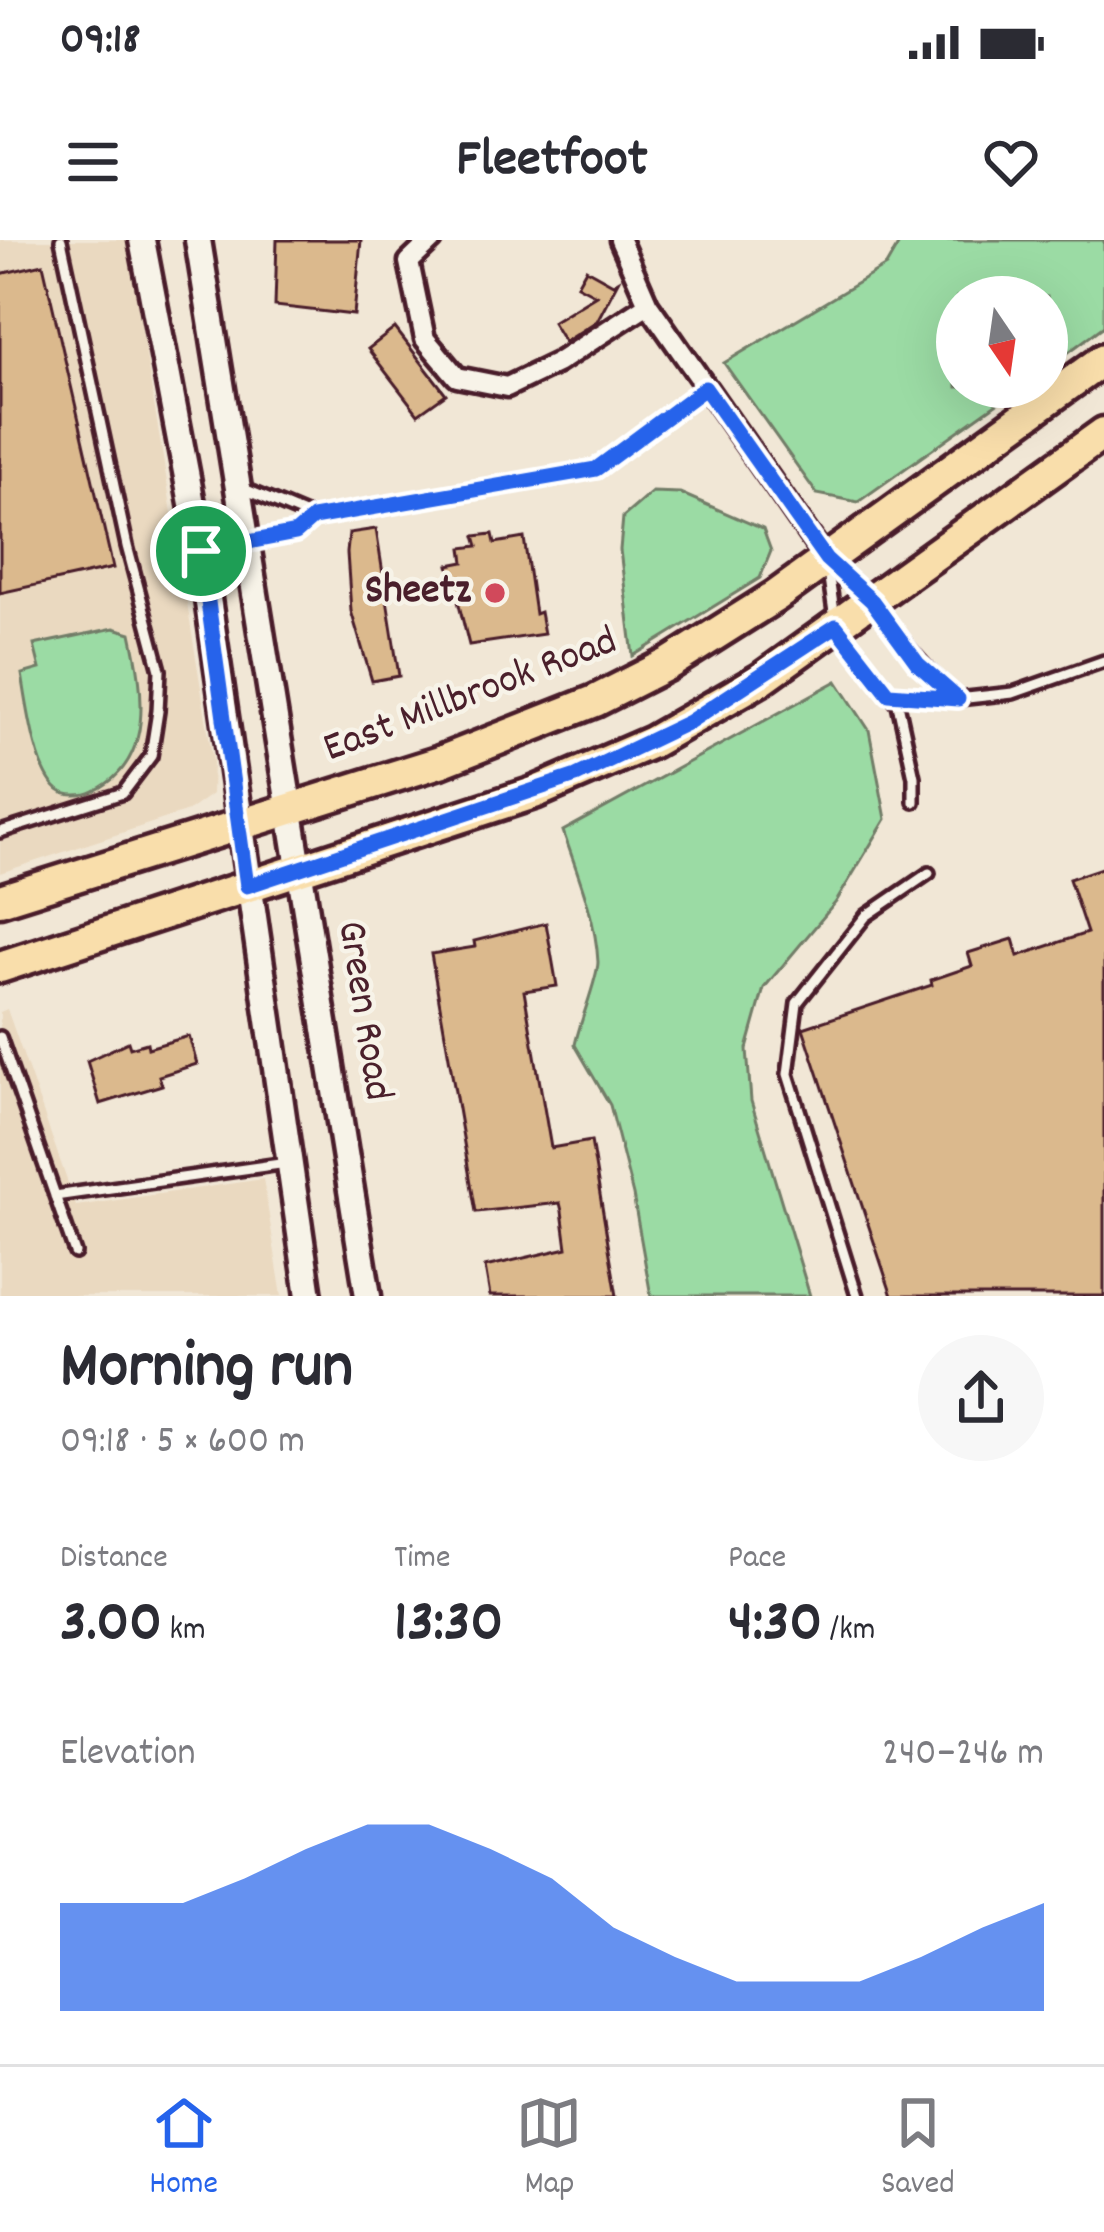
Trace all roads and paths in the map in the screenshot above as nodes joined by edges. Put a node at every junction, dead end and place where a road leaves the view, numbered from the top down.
1 (61, 240) edge
2 (142, 240) edge
3 (198, 240) edge
4 (432, 240) edge
5 (620, 240) edge
6 (648, 304) junction
7 (1104, 358) edge
8 (705, 388) junction
9 (1104, 433) edge
10 (238, 485) junction
11 (313, 518) junction
12 (248, 544) junction
13 (201, 551) junction
14 (826, 559) junction
15 (872, 601) junction
16 (836, 626) junction
17 (1104, 661) edge
18 (889, 694) junction
19 (958, 699) junction
20 (914, 802) dead end
21 (290, 809) junction
22 (240, 824) junction
23 (0, 832) edge
24 (300, 870) junction
25 (929, 873) dead end
26 (247, 886) junction
27 (0, 900) edge
28 (0, 968) edge
29 (0, 1037) edge
30 (287, 1163) junction
31 (55, 1196) junction
32 (75, 1253) dead end
33 (309, 1296) edge
34 (368, 1296) edge
35 (857, 1296) edge

1 - 23 lane
2 - 13 street
3 - 10 street, Green Road
4 - 6 street
5 - 6 street
6 - 8 street
7 - 14 main road, East Millbrook Road
8 - 11 lane
8 - 14 street
9 - 15 main road
10 - 11 lane
10 - 12 street, Green Road
11 - 12 lane
12 - 13 street
12 - 21 street, Green Road
13 - 22 street
14 - 15 lane
14 - 16 lane
14 - 21 main road, East Millbrook Road
15 - 16 main road
15 - 19 lane
16 - 18 lane
16 - 24 main road
17 - 19 lane
18 - 19 lane
18 - 20 lane
21 - 22 main road, East Millbrook Road
21 - 24 street, Green Road
22 - 26 street
22 - 27 main road, East Millbrook Road
24 - 26 main road
24 - 34 street, Green Road
25 - 35 lane
26 - 28 main road
26 - 30 street
29 - 31 lane
30 - 31 lane
30 - 33 street
31 - 32 lane

